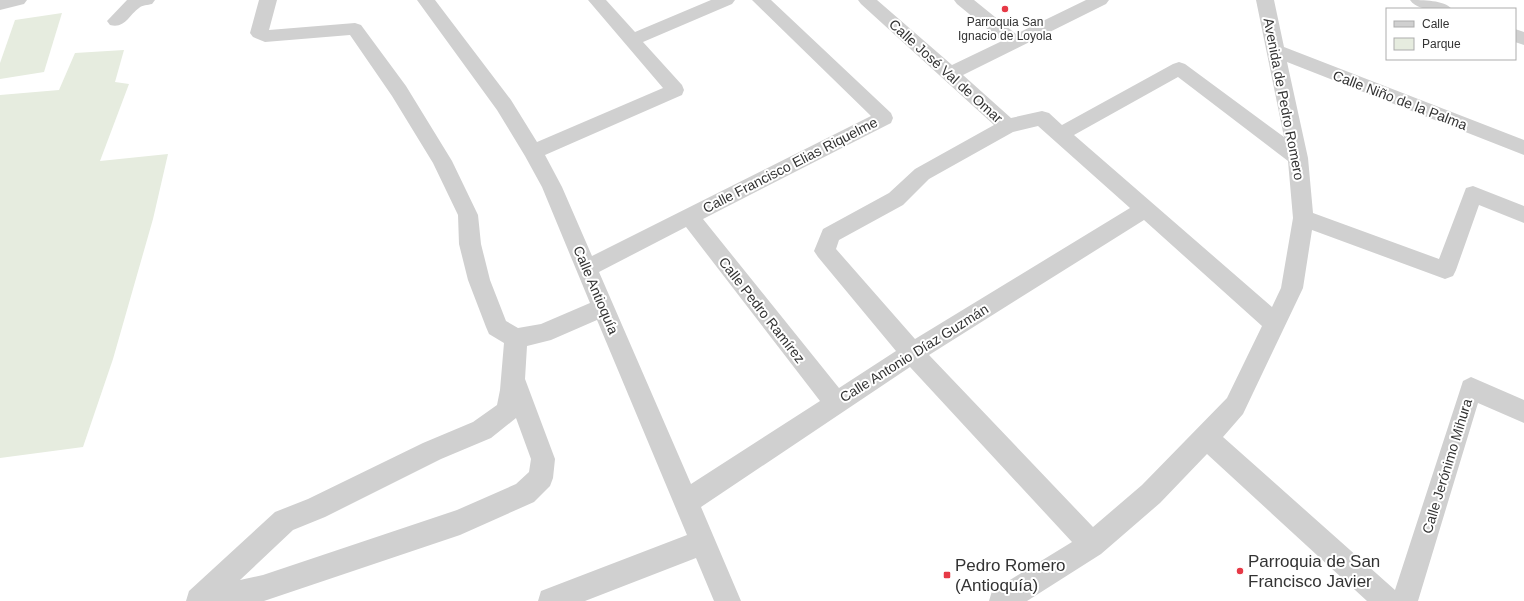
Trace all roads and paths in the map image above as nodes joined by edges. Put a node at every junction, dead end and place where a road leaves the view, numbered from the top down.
1 (18, 0) edge
2 (146, 0) edge
3 (268, 0) edge
4 (597, 0) edge
5 (726, 0) edge
6 (761, 0) edge
7 (868, 0) edge
8 (963, 0) edge
9 (1100, 0) edge
10 (1265, 0) edge
11 (1419, 0) edge
12 (435, 2) edge
13 (0, 4) edge
14 (1440, 8) edge
15 (116, 21) dead end
16 (632, 40) junction
17 (1015, 42) junction
18 (1277, 51) junction
19 (950, 74) junction
20 (1008, 126) junction
21 (1061, 134) junction
22 (1524, 148) edge
23 (533, 152) junction
24 (1298, 158) junction
25 (1146, 209) junction
26 (1524, 215) edge
27 (689, 216) junction
28 (1303, 218) junction
29 (587, 268) junction
30 (603, 306) junction
31 (1275, 324) junction
32 (516, 338) junction
33 (912, 353) junction
34 (514, 379) junction
35 (836, 403) junction
36 (1524, 412) edge
37 (1206, 438) junction
38 (686, 502) junction
39 (703, 542) junction
40 (1092, 545) junction
41 (729, 600) edge
42 (199, 601) edge
43 (211, 601) edge
44 (551, 601) edge
45 (1002, 601) edge
46 (1387, 601) edge
47 (1405, 601) edge

1 - 13 street
2 - 15 street
3 - 32 street
4 - 16 street
5 - 16 street
6 - 27 street, Calle Francisco Elias Riquelme
7 - 19 street, Calle José Val de Omar
8 - 17 street
9 - 17 street
10 - 18 street, Avenida de Pedro Romero
11 - 14 street
12 - 23 street, Calle Antioquía
16 - 23 street
17 - 19 street
18 - 22 street, Calle Niño de la Palma
18 - 24 street, Avenida de Pedro Romero
19 - 20 street, Calle José Val de Omar
20 - 21 street
20 - 33 street
21 - 24 street
21 - 25 street
23 - 29 street, Calle Antioquía
24 - 28 street, Avenida de Pedro Romero
25 - 31 street
25 - 33 street, Calle Antonio Díaz Guzmán
26 - 28 street
27 - 29 street, Calle Francisco Elias Riquelme
27 - 35 street, Calle Pedro Ramírez
28 - 31 street, Avenida de Pedro Romero
29 - 30 street, Calle Antioquía
30 - 32 street
30 - 38 street, Calle Antioquía
31 - 37 street, Avenida de Pedro Romero
32 - 34 street
33 - 35 street, Calle Antonio Díaz Guzmán
33 - 40 street
34 - 42 street
34 - 43 street
35 - 38 street, Calle Antonio Díaz Guzmán
36 - 47 street, Calle Jerónimo Mihura
37 - 40 street, Avenida de Pedro Romero
37 - 46 street
38 - 39 street, Calle Antioquía
39 - 41 street, Calle Antioquía
39 - 44 street
40 - 45 street, Avenida de Pedro Romero

